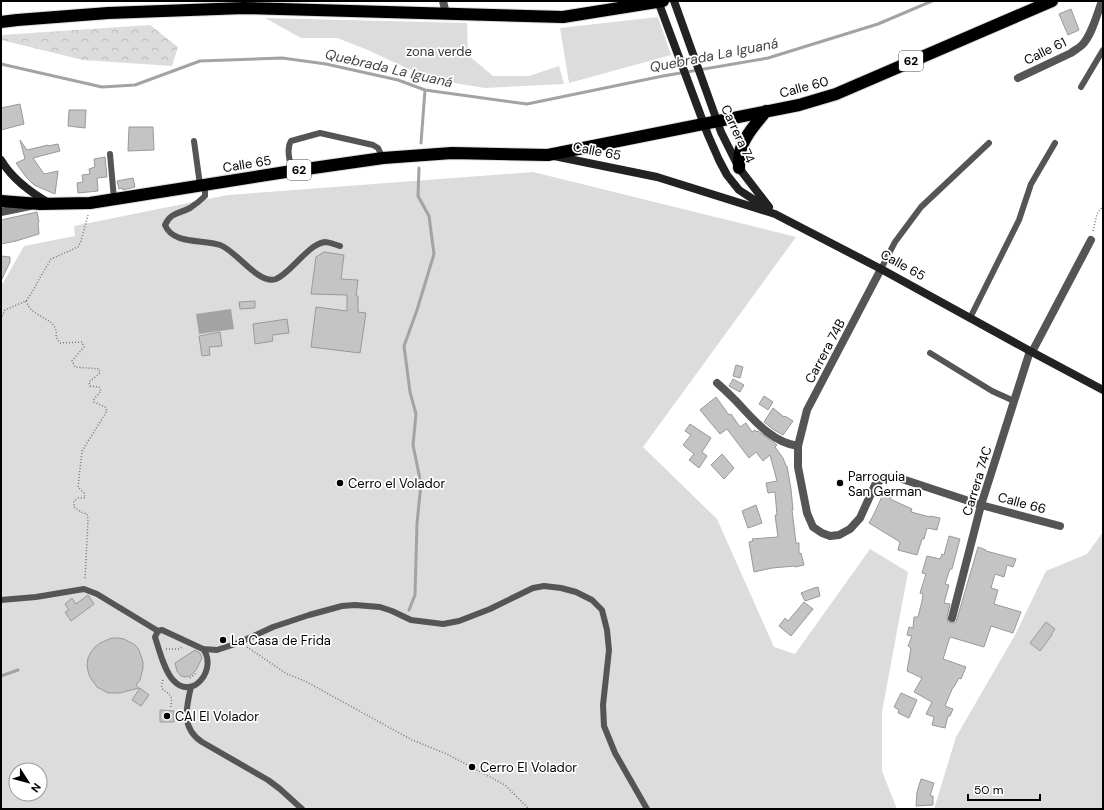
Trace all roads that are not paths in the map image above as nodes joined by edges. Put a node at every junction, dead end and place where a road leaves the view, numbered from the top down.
1 (443, 1) edge
2 (660, 1) edge
3 (674, 1) edge
4 (1052, 1) edge
5 (1102, 1) edge
6 (243, 4) edge
7 (446, 14) junction
8 (1, 22) edge
9 (1103, 50) edge
10 (1018, 78) dead end
11 (1081, 87) dead end
12 (766, 111) junction
13 (717, 121) junction
14 (704, 124) junction
15 (194, 141) dead end
16 (989, 143) dead end
17 (1055, 143) dead end
18 (110, 154) dead end
19 (548, 155) junction
20 (383, 158) junction
21 (1, 160) edge
22 (738, 168) junction
23 (292, 171) junction
24 (202, 185) junction
25 (114, 199) junction
26 (1, 200) edge
27 (40, 204) junction
28 (52, 205) junction
29 (1, 212) edge
30 (775, 214) junction
31 (1091, 240) road end
32 (340, 246) dead end
33 (881, 269) junction
34 (970, 318) junction
35 (1031, 351) junction
36 (930, 353) dead end
37 (717, 383) dead end
38 (1103, 390) edge
39 (1014, 401) junction
40 (798, 446) junction
41 (981, 505) junction
42 (1060, 526) dead end
43 (822, 533) joint
44 (1, 600) edge
45 (952, 618) dead end
46 (158, 631) junction
47 (203, 649) junction
48 (191, 687) junction
49 (302, 809) edge
50 (646, 809) edge

1 - 7 street
2 - 7 highway
2 - 14 main road, Carrera 74
3 - 13 main road, Carrera 74
4 - 12 highway, Calle 60 / 62
5 - 10 street, Calle 61
6 - 7 highway
6 - 8 highway
9 - 11 lane
12 - 13 highway, Calle 60 / 62
12 - 22 highway
13 - 14 highway, Calle 60 / 62
13 - 22 main road, Carrera 74
14 - 19 highway, Calle 60 / 62
14 - 30 main road, Carrera 74
15 - 24 lane
16 - 33 lane
17 - 34 lane
18 - 25 lane
19 - 20 highway, Calle 65 / 62
19 - 30 main road, Calle 65
20 - 23 highway, Calle 65 / 62
20 - 23 lane
21 - 28 main road
22 - 30 main road, Carrera 74
23 - 24 highway, Calle 65 / 62
24 - 25 highway, Calle 65 / 62
24 - 32 lane
25 - 28 highway, Calle 65 / 62
26 - 27 highway, 62
27 - 28 highway, Calle 65 / 62
27 - 29 street
30 - 33 main road, Calle 65
31 - 35 street, Carrera 74C
33 - 34 main road, Calle 65
33 - 40 street, Carrera 74B
34 - 35 main road, Calle 65
35 - 38 main road, Calle 65
35 - 39 street, Carrera 74C
36 - 39 lane
37 - 40 street
39 - 41 street, Carrera 74C
40 - 43 street, Carrera 74B
41 - 42 street, Calle 66
41 - 43 street, Calle 66
41 - 45 street, Carrera 74C
44 - 46 lane
46 - 47 lane
46 - 48 lane
47 - 48 lane
47 - 50 lane
48 - 49 lane

